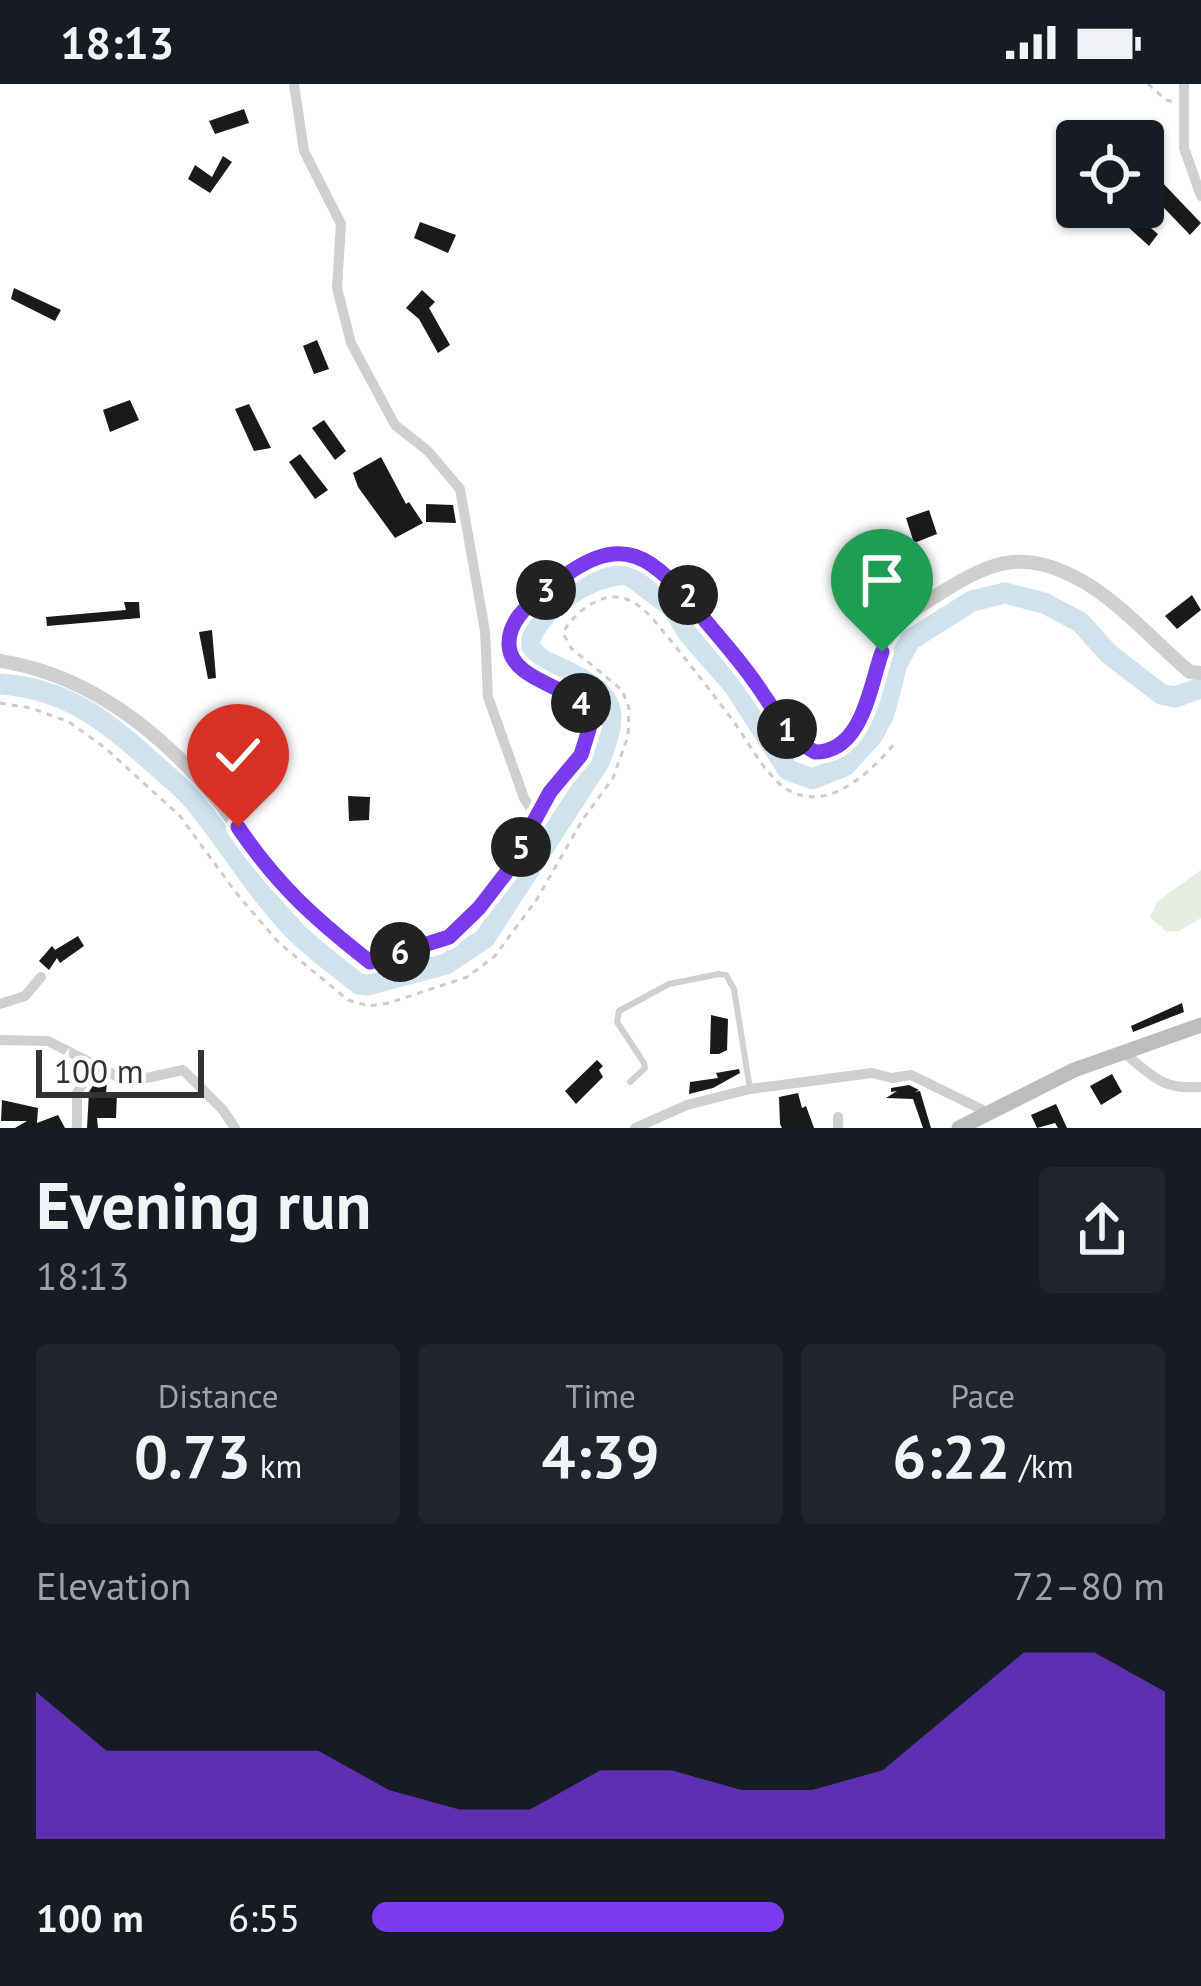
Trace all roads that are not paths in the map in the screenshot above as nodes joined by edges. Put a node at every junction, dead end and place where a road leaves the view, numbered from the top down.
1 (294, 84) edge
2 (1184, 84) edge
3 (1201, 196) edge
4 (0, 662) edge
5 (1201, 673) edge
6 (537, 818) junction
7 (40, 976) dead end
8 (0, 1004) edge
9 (1201, 1025) edge
10 (0, 1040) edge
11 (1123, 1052) junction
12 (94, 1065) junction
13 (630, 1082) dead end
14 (1201, 1087) edge
15 (750, 1089) junction
16 (987, 1112) junction
17 (76, 1128) edge
18 (235, 1128) edge
19 (635, 1128) edge
20 (959, 1128) edge

1 - 6 street
2 - 3 street
4 - 6 street
5 - 6 street
7 - 8 street
9 - 11 main road
10 - 12 street
11 - 14 street
11 - 16 main road
12 - 17 street
12 - 18 street
13 - 15 lane
15 - 16 street
15 - 19 street
16 - 20 main road

